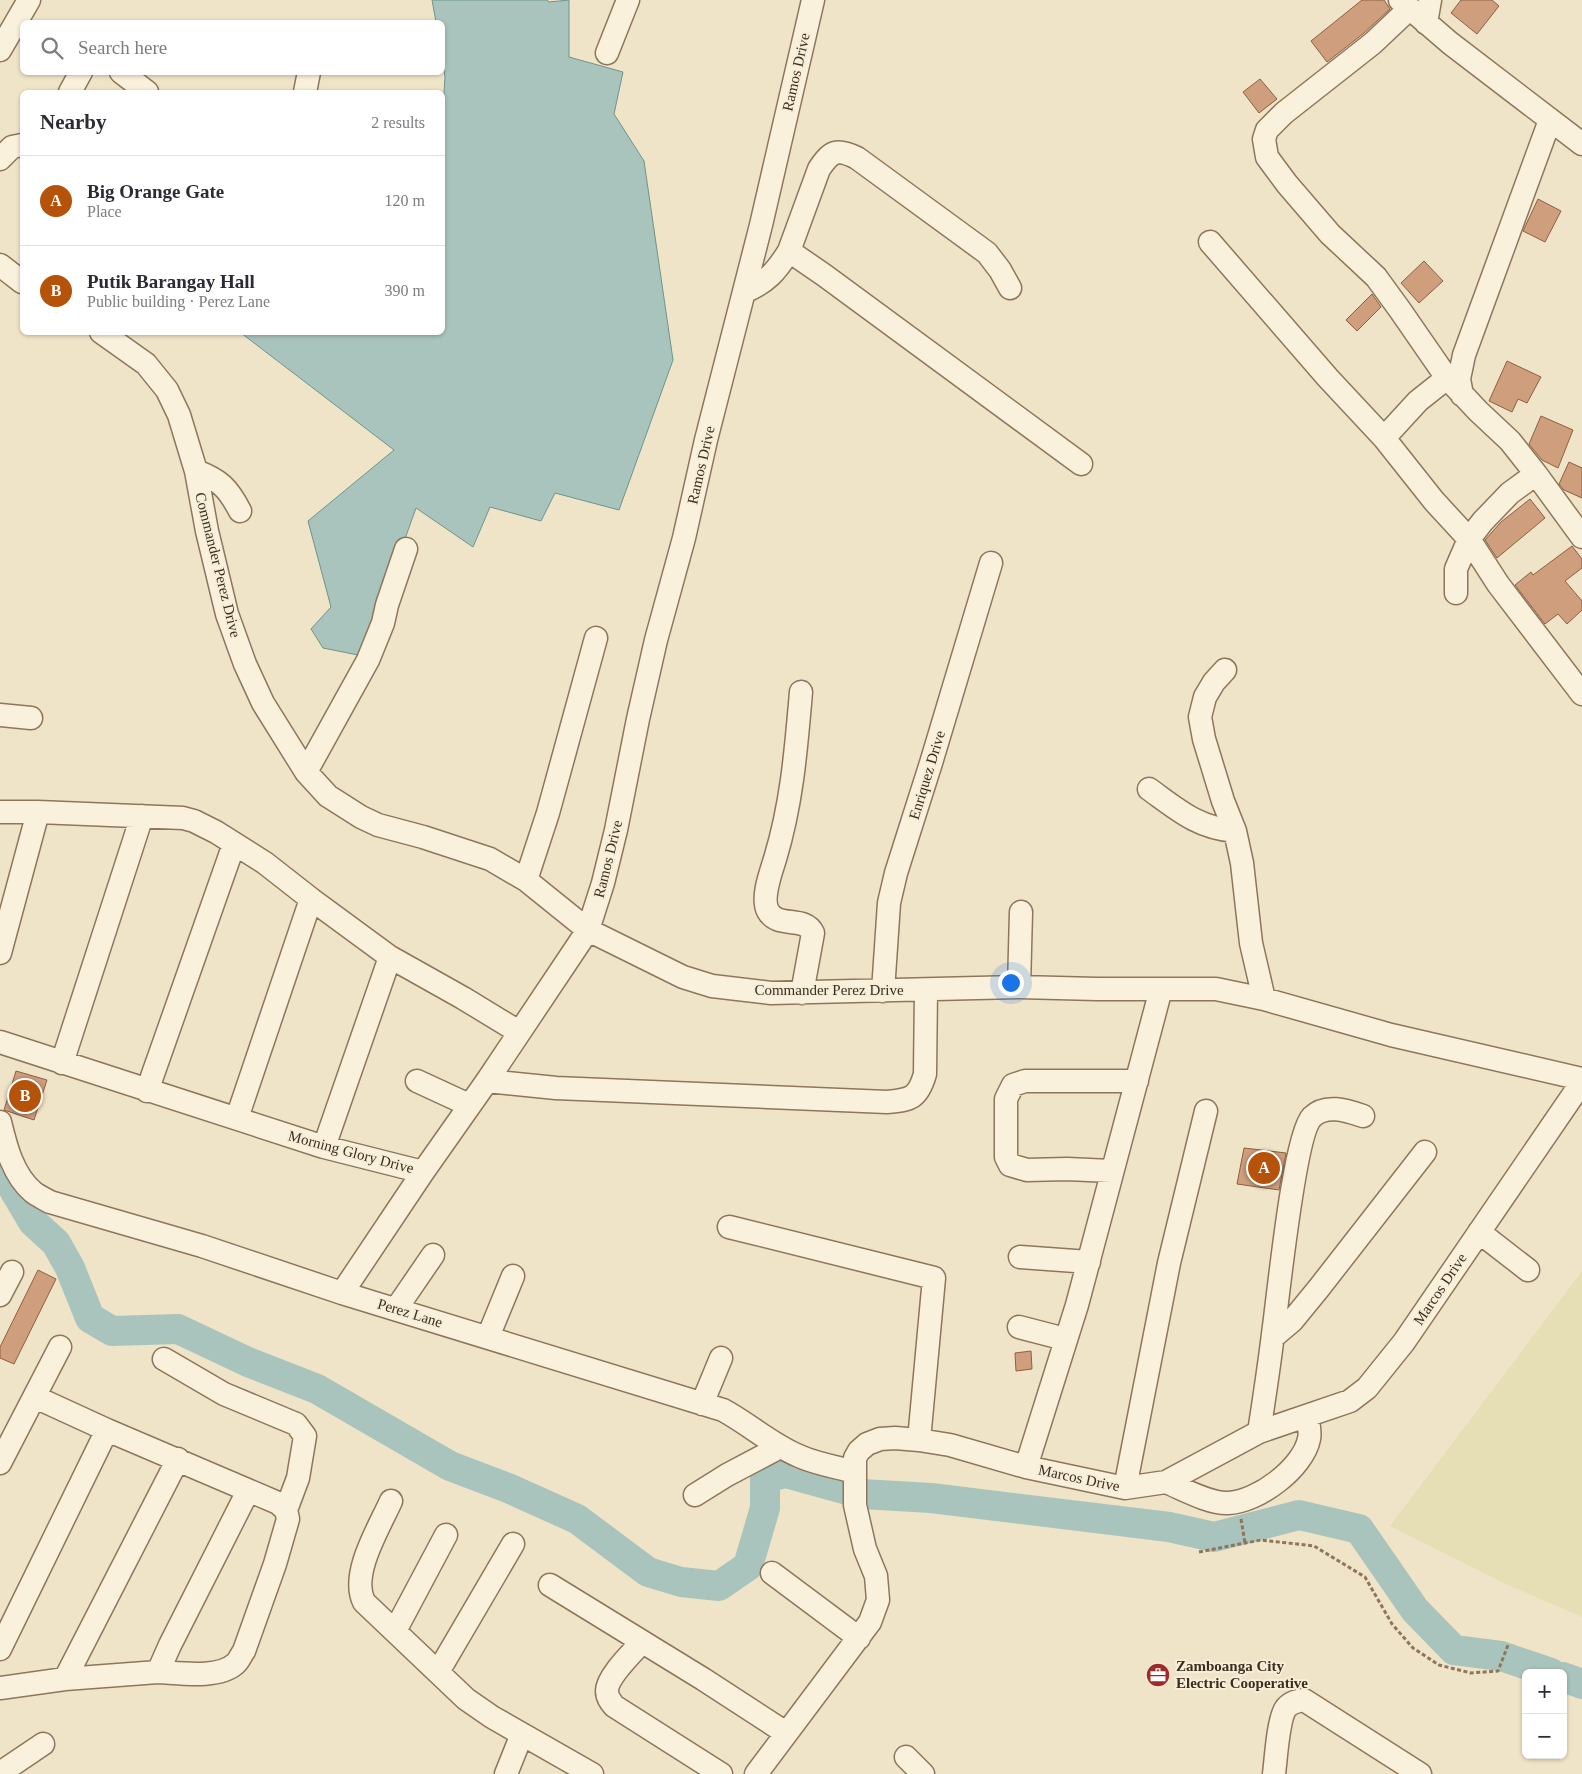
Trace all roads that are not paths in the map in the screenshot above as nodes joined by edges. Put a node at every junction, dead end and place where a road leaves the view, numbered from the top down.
1 (29, 0) edge
2 (628, 0) edge
3 (813, 0) edge
4 (1430, 0) edge
5 (1412, 11) edge
6 (0, 50) edge
7 (607, 53) dead end
8 (79, 75) edge
9 (125, 75) edge
10 (308, 75) edge
11 (71, 90) edge
12 (144, 90) edge
13 (305, 90) edge
14 (1550, 120) junction
15 (1582, 144) edge
16 (20, 145) edge
17 (0, 159) edge
18 (1210, 242) dead end
19 (789, 251) junction
20 (0, 265) edge
21 (20, 280) edge
22 (1010, 288) dead end
23 (744, 292) junction
24 (104, 335) edge
25 (1454, 386) junction
26 (1384, 438) junction
27 (1081, 464) dead end
28 (196, 471) junction
29 (1536, 474) junction
30 (240, 511) dead end
31 (1582, 537) edge
32 (1469, 539) junction
33 (406, 550) dead end
34 (991, 563) dead end
35 (1456, 593) dead end
36 (596, 638) dead end
37 (1225, 670) dead end
38 (801, 692) dead end
39 (1582, 694) edge
40 (0, 715) edge
41 (31, 718) dead end
42 (306, 772) junction
43 (1149, 789) dead end
44 (0, 812) edge
45 (38, 812) junction
46 (142, 816) junction
47 (1235, 831) junction
48 (234, 844) junction
49 (526, 880) junction
50 (311, 899) junction
51 (1021, 912) dead end
52 (588, 930) junction
53 (0, 953) edge
54 (390, 956) junction
55 (1019, 987) junction
56 (1161, 989) junction
57 (926, 990) junction
58 (883, 991) junction
59 (802, 993) junction
60 (1264, 999) junction
61 (519, 1032) junction
62 (0, 1042) edge
63 (62, 1063) junction
64 (1582, 1080) edge
65 (417, 1081) dead end
66 (487, 1081) junction
67 (1137, 1081) junction
68 (147, 1091) junction
69 (469, 1105) junction
70 (1206, 1111) dead end
71 (1363, 1116) dead end
72 (238, 1118) junction
73 (0, 1122) edge
74 (324, 1146) junction
75 (1424, 1152) dead end
76 (1111, 1171) junction
77 (423, 1172) junction
78 (729, 1226) dead end
79 (1479, 1232) junction
80 (433, 1255) dead end
81 (1020, 1257) dead end
82 (1089, 1262) junction
83 (1528, 1270) dead end
84 (12, 1272) dead end
85 (513, 1276) dead end
86 (342, 1293) junction
87 (0, 1295) edge
88 (396, 1309) junction
89 (1019, 1327) dead end
90 (488, 1337) junction
91 (1273, 1338) junction
92 (1065, 1339) junction
93 (60, 1347) dead end
94 (721, 1358) dead end
95 (164, 1359) dead end
96 (35, 1397) junction
97 (702, 1404) junction
98 (1307, 1416) junction
99 (108, 1430) junction
100 (1259, 1432) junction
101 (919, 1440) junction
102 (780, 1447) junction
103 (178, 1459) junction
104 (0, 1463) edge
105 (1026, 1466) junction
106 (855, 1476) junction
107 (1166, 1482) junction
108 (1125, 1488) junction
109 (248, 1490) junction
110 (695, 1495) dead end
111 (391, 1501) dead end
112 (286, 1510) junction
113 (446, 1535) dead end
114 (513, 1544) dead end
115 (772, 1573) dead end
116 (550, 1585) dead end
117 (395, 1631) junction
118 (859, 1638) junction
119 (642, 1642) junction
120 (0, 1649) edge
121 (158, 1672) junction
122 (438, 1672) junction
123 (65, 1679) junction
124 (0, 1688) edge
125 (786, 1733) junction
126 (522, 1734) junction
127 (43, 1744) dead end
128 (906, 1757) dead end
129 (0, 1773) edge
130 (506, 1774) edge
131 (592, 1774) edge
132 (720, 1774) edge
133 (756, 1774) edge
134 (923, 1774) edge
135 (1274, 1774) edge
136 (1420, 1774) edge

1 - 6 street
2 - 7 street
3 - 23 street, Ramos Drive
4 - 5 street
5 - 14 street
5 - 25 street
8 - 11 street
9 - 12 street
10 - 13 street
14 - 15 street
14 - 25 street
16 - 17 street
18 - 26 street
19 - 22 street
19 - 23 street
19 - 27 street
20 - 21 street
23 - 52 street, Ramos Drive
24 - 28 street, Commander Perez Drive
25 - 26 street
25 - 29 street
26 - 32 street
28 - 30 street
28 - 42 street, Commander Perez Drive
29 - 31 street
29 - 32 street
32 - 35 street
32 - 39 street
33 - 42 street
34 - 58 street, Enriquez Drive
36 - 49 street
37 - 47 street
38 - 59 street
40 - 41 street
42 - 49 street, Commander Perez Drive
43 - 47 street
44 - 45 street
45 - 46 street
45 - 53 street
46 - 48 street
46 - 63 street
47 - 60 street
48 - 50 street
48 - 68 street
49 - 52 street, Commander Perez Drive
50 - 54 street
50 - 72 street
51 - 55 street
52 - 59 street, Commander Perez Drive
52 - 61 street, Morning Glory Drive
54 - 61 street
54 - 74 street
55 - 56 street, Commander Perez Drive
55 - 57 street, Commander Perez Drive
56 - 60 street, Commander Perez Drive
56 - 67 street
57 - 58 street, Commander Perez Drive
57 - 66 street
58 - 59 street, Commander Perez Drive
60 - 64 street, Commander Perez Drive
61 - 66 street, Morning Glory Drive
62 - 63 street, Morning Glory Drive
63 - 68 street, Morning Glory Drive
64 - 79 street, Marcos Drive
65 - 69 street
66 - 69 street, Morning Glory Drive
67 - 76 street
67 - 76 street
68 - 72 street, Morning Glory Drive
69 - 77 street, Morning Glory Drive
70 - 108 street
71 - 91 street
72 - 74 street, Morning Glory Drive
73 - 86 street, Perez Lane
74 - 77 street, Morning Glory Drive
75 - 91 street
76 - 82 street
77 - 86 street
78 - 101 street
79 - 83 street
79 - 98 street, Marcos Drive
80 - 88 street
81 - 82 street
82 - 92 street
84 - 87 street
85 - 90 street
86 - 88 street, Perez Lane
88 - 90 street, Perez Lane
89 - 92 street
90 - 97 street, Perez Lane
91 - 100 street
92 - 105 street
93 - 96 street
94 - 97 street
95 - 112 street
96 - 99 street
96 - 104 street
97 - 102 street, Perez Lane
98 - 100 street, Marcos Drive
98 - 107 street
99 - 103 street
99 - 120 street
100 - 107 street, Marcos Drive
101 - 105 street, Marcos Drive
101 - 106 street, Marcos Drive
102 - 106 street, Perez Lane
102 - 110 street
103 - 109 street
103 - 123 street
105 - 108 street, Marcos Drive
106 - 118 street, Marcos Drive
107 - 108 street, Marcos Drive
109 - 112 street
109 - 121 street
111 - 117 street
112 - 121 street
113 - 117 street
114 - 122 street
115 - 118 street
116 - 119 street
117 - 122 street
118 - 125 street, Marcos Drive
119 - 125 street
119 - 132 street
121 - 123 street
122 - 126 street
123 - 124 street
125 - 133 street, Marcos Drive
126 - 130 street
126 - 131 street
127 - 129 street
128 - 134 street
135 - 136 street

